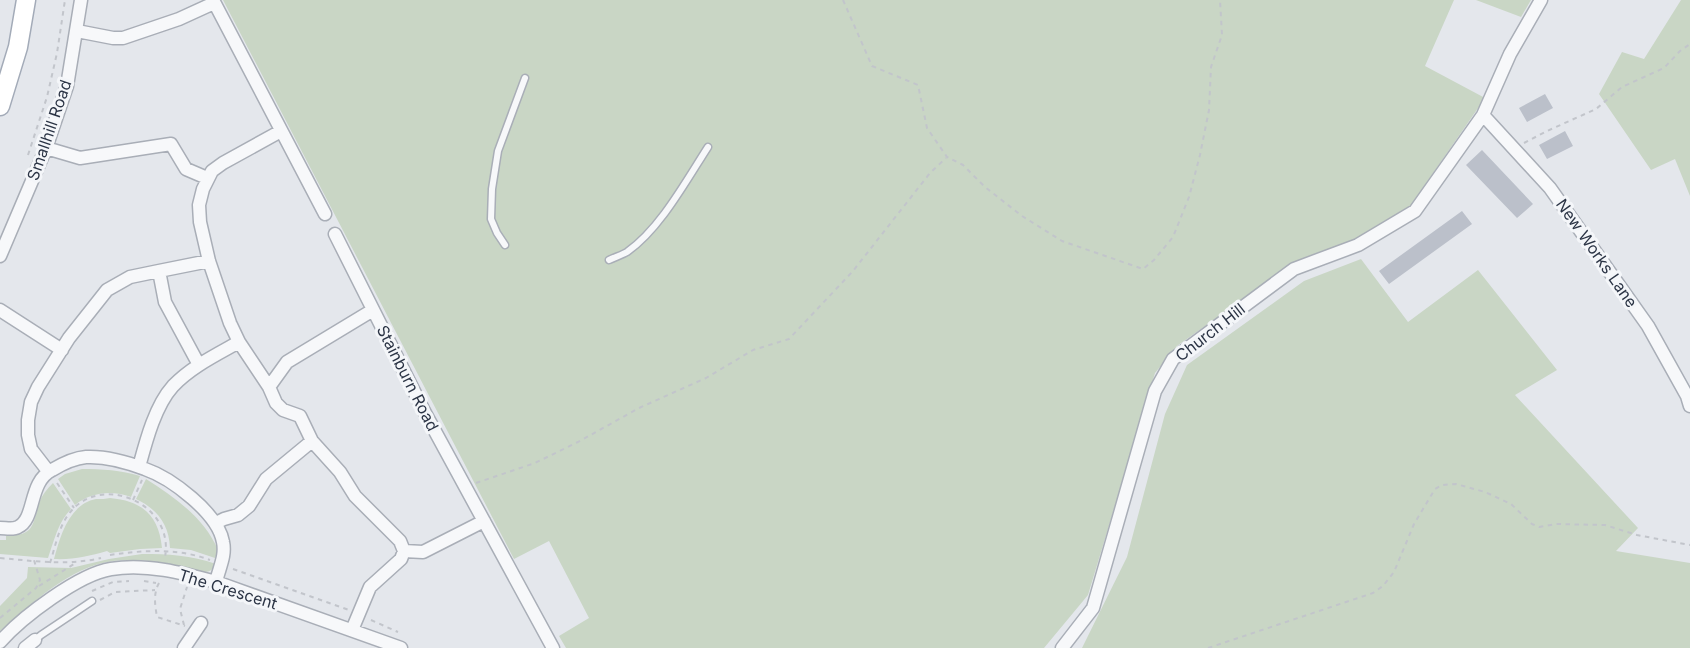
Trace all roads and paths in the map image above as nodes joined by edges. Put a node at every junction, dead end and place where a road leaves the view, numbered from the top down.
1 (26, 0) edge
2 (65, 0) edge
3 (81, 0) edge
4 (843, 0) edge
5 (1220, 0) edge
6 (1541, 0) edge
7 (214, 2) edge
8 (77, 31) junction
9 (1690, 44) edge
10 (525, 78) dead end
11 (0, 106) edge
12 (1483, 115) junction
13 (281, 131) junction
14 (708, 147) dead end
15 (46, 148) junction
16 (1514, 149) junction
17 (947, 157) junction
18 (27, 160) dead end
19 (207, 178) junction
20 (325, 213) dead end
21 (335, 234) dead end
22 (505, 245) dead end
23 (0, 256) edge
24 (609, 260) dead end
25 (209, 261) junction
26 (159, 271) junction
27 (0, 310) edge
28 (374, 310) junction
29 (239, 342) junction
30 (62, 350) junction
31 (199, 365) junction
32 (269, 387) junction
33 (1690, 406) edge
34 (312, 441) junction
35 (141, 472) junction
36 (51, 476) junction
37 (465, 486) junction
38 (134, 500) junction
39 (74, 508) junction
40 (484, 521) junction
41 (216, 523) junction
42 (0, 528) edge
43 (1690, 545) edge
44 (404, 551) junction
45 (166, 552) junction
46 (0, 558) edge
47 (34, 560) junction
48 (76, 562) junction
49 (50, 563) junction
50 (221, 565) junction
51 (216, 582) junction
52 (159, 583) dead end
53 (188, 585) dead end
54 (36, 588) junction
55 (155, 590) junction
56 (92, 602) joint
57 (180, 609) dead end
58 (358, 614) junction
59 (0, 618) edge
60 (201, 622) dead end
61 (185, 626) dead end
62 (352, 630) junction
63 (400, 633) dead end
64 (0, 642) edge
65 (30, 644) edge
66 (184, 648) edge
67 (401, 648) edge
68 (553, 648) edge
69 (1062, 648) edge
70 (1208, 648) edge

1 - 11 main road
2 - 18 path
3 - 8 street, Smallhill Road
4 - 17 path
5 - 17 path
6 - 12 street, Church Hill
7 - 8 street
7 - 13 street
8 - 15 street, Smallhill Road
9 - 16 path
10 - 22 lane
12 - 16 street, New Works Lane
12 - 69 street, Church Hill
13 - 19 street
13 - 20 street
14 - 24 lane
15 - 19 street
15 - 23 street, Smallhill Road
16 - 33 street, New Works Lane
17 - 37 path
19 - 25 street
21 - 28 street, Stainburn Road
25 - 26 street
25 - 29 street
26 - 30 street
26 - 31 street
27 - 30 street
28 - 32 street
28 - 37 street, Stainburn Road
29 - 31 street
29 - 32 street
30 - 36 street
31 - 35 street
32 - 34 street
34 - 41 street
34 - 44 street
35 - 36 street
35 - 38 path
35 - 41 street
36 - 39 path
36 - 42 street
37 - 40 street, Stainburn Road
38 - 39 path
38 - 45 path
39 - 49 path
40 - 44 street
40 - 68 street, Stainburn Road
41 - 50 street
43 - 70 path
44 - 58 street
45 - 48 path
45 - 50 path
46 - 47 path
47 - 49 path
47 - 54 path
48 - 49 path
48 - 54 path
50 - 51 street
50 - 58 path
51 - 62 street, The Crescent
51 - 64 street, The Crescent
52 - 55 path
53 - 57 path
54 - 59 path
55 - 56 path
55 - 61 path
56 - 65 lane
58 - 62 street
58 - 63 path
60 - 66 street
62 - 67 street, The Crescent

